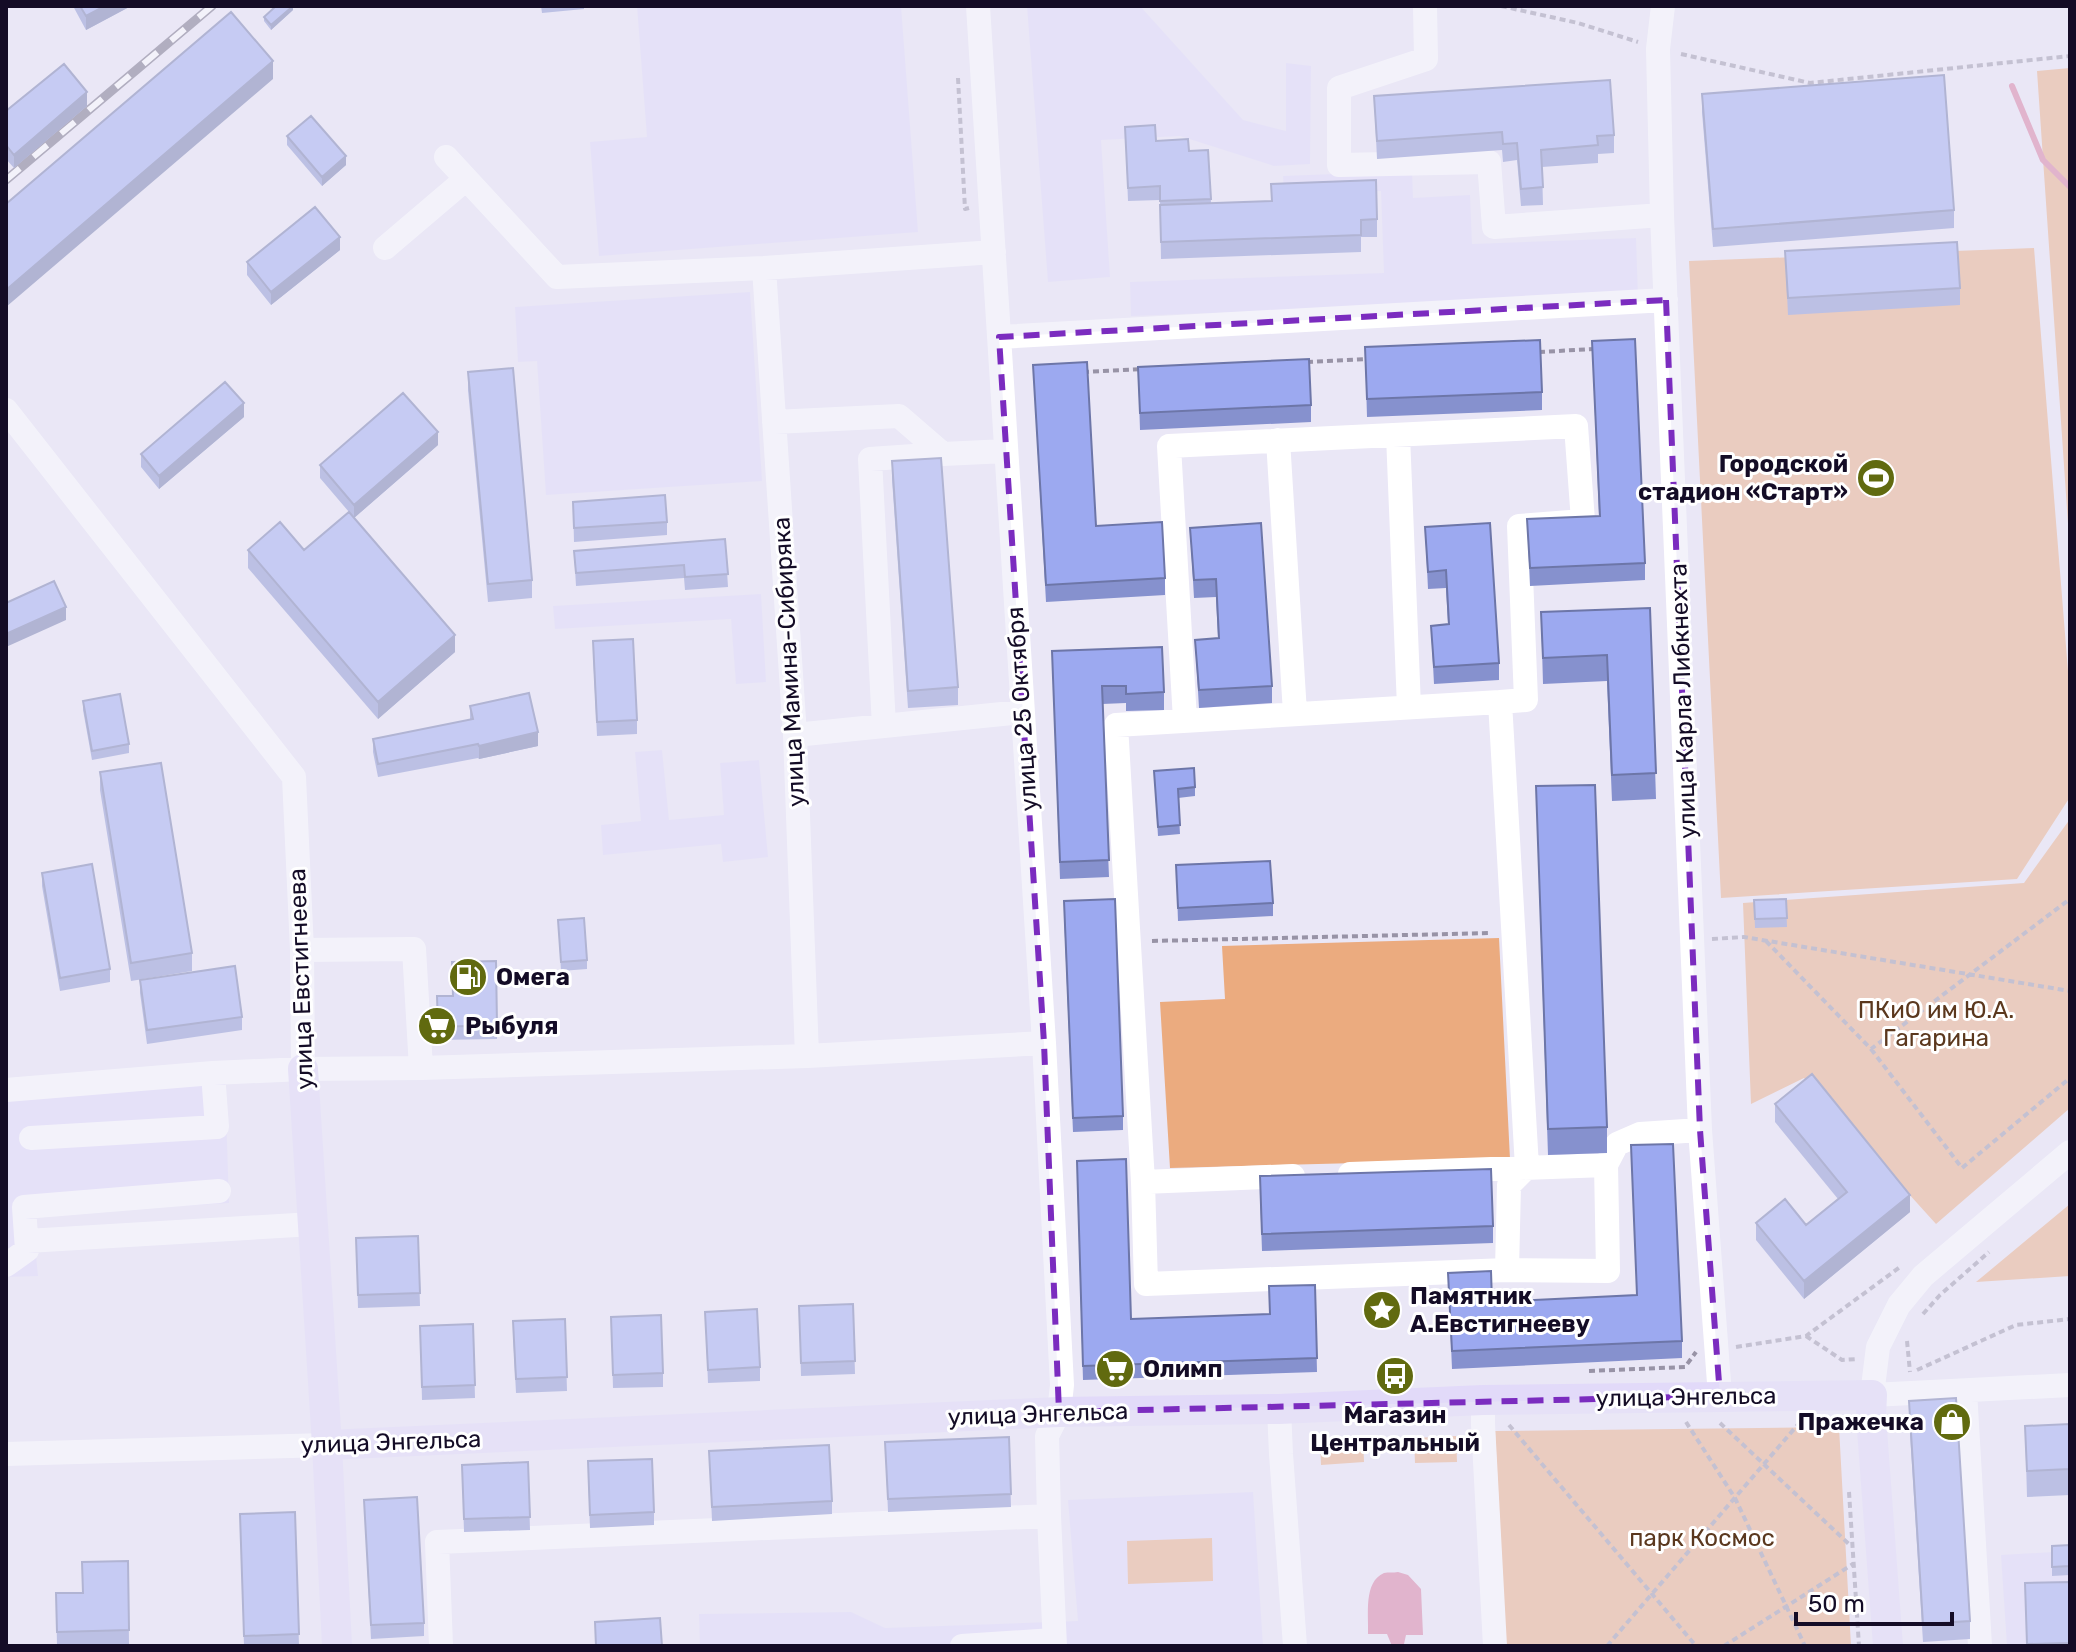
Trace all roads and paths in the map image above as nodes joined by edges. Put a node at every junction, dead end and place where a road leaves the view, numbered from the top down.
1 (978, 6) edge
2 (1425, 6) edge
3 (1501, 6) edge
4 (1663, 6) edge
5 (1658, 49) junction
6 (2070, 56) edge
7 (446, 157) dead end
8 (466, 179) junction
9 (1662, 215) junction
10 (385, 248) dead end
11 (994, 252) junction
12 (764, 268) junction
13 (1666, 300) junction
14 (999, 337) junction
15 (1607, 349) edge
16 (1528, 352) edge
17 (1371, 359) edge
18 (1308, 362) edge
19 (1151, 369) edge
20 (1072, 372) edge
21 (6, 410) edge
22 (774, 422) junction
23 (1398, 435) junction
24 (1278, 440) junction
25 (1006, 451) junction
26 (943, 454) junction
27 (1500, 702) junction
28 (1409, 707) junction
29 (1022, 712) junction
30 (1295, 713) junction
31 (1185, 720) junction
32 (884, 726) junction
33 (795, 735) junction
34 (2070, 899) edge
35 (1514, 932) junction
36 (1129, 941) junction
37 (1693, 941) junction
38 (1766, 941) junction
39 (302, 950) junction
40 (1970, 975) junction
41 (2070, 991) edge
42 (1044, 1043) junction
43 (1871, 1049) junction
44 (807, 1056) junction
45 (421, 1068) junction
46 (303, 1069) junction
47 (213, 1073) junction
48 (2070, 1078) edge
49 (6, 1090) edge
50 (1700, 1130) junction
51 (31, 1138) dead end
52 (2070, 1152) edge
53 (1606, 1165) junction
54 (1527, 1167) junction
55 (1143, 1182) junction
56 (219, 1191) dead end
57 (313, 1224) junction
58 (27, 1241) junction
59 (1998, 1244) dead end
60 (1910, 1260) dead end
61 (6, 1265) edge
62 (1507, 1270) junction
63 (2070, 1319) edge
64 (1916, 1322) dead end
65 (1908, 1332) dead end
66 (1806, 1336) junction
67 (1717, 1350) junction
68 (1842, 1360) dead end
69 (1664, 1368) dead end
70 (2070, 1385) edge
71 (1965, 1391) junction
72 (1872, 1395) junction
73 (1483, 1400) junction
74 (1279, 1409) junction
75 (1719, 1409) junction
76 (1059, 1412) junction
77 (1801, 1421) dead end
78 (1686, 1422) dead end
79 (327, 1445) junction
80 (6, 1454) edge
81 (1764, 1464) junction
82 (1849, 1490) dead end
83 (1735, 1498) junction
84 (1049, 1516) junction
85 (1852, 1547) junction
86 (1853, 1564) junction
87 (1651, 1594) junction
88 (1785, 1607) junction
89 (1054, 1643) edge
90 (337, 1646) edge
91 (441, 1646) edge
92 (962, 1646) edge
93 (1295, 1646) edge
94 (1495, 1646) edge
95 (1607, 1646) edge
96 (1696, 1646) edge
97 (1724, 1646) edge
98 (1805, 1646) edge
99 (1859, 1646) edge
100 (1888, 1646) edge
101 (1980, 1646) edge

1 - 11 street, улица 25 Октября
2 - 9 street
3 - 5 path
4 - 5 street, улица Карла Либкнехта
5 - 6 path
5 - 9 street, улица Карла Либкнехта
7 - 8 street
8 - 10 street
8 - 12 street
9 - 13 street, улица Карла Либкнехта
11 - 12 street
11 - 14 street, улица 25 Октября
12 - 22 street, улица Мамина-Сибиряка
13 - 14 street
13 - 37 street, улица Карла Либкнехта
14 - 25 street, улица 25 Октября
15 - 16 path
17 - 18 path
19 - 20 path
21 - 39 street, улица Евстигнеева
22 - 26 street
22 - 33 street, улица Мамина-Сибиряка
23 - 24 street
23 - 27 street
23 - 28 street
24 - 30 street
24 - 31 street
25 - 26 street
25 - 29 street, улица 25 Октября
26 - 32 street
27 - 28 street
27 - 35 street
28 - 30 street
29 - 32 street
29 - 42 street, улица 25 Октября
30 - 31 street
31 - 36 street
32 - 33 street
33 - 44 street, улица Мамина-Сибиряка
34 - 40 path
35 - 36 path
35 - 54 street
36 - 55 street
37 - 38 path
37 - 50 street, улица Карла Либкнехта
38 - 40 path
38 - 43 path
39 - 45 street
39 - 46 street, улица Евстигнеева
40 - 41 path
40 - 43 path
42 - 44 street
42 - 76 street, улица 25 Октября
43 - 48 path
44 - 45 street
45 - 46 street
46 - 47 street
46 - 57 main road, улица Евстигнеева
47 - 49 street
47 - 51 street
50 - 53 street
50 - 67 street, улица Карла Либкнехта
52 - 72 street
53 - 54 street
53 - 62 street
54 - 55 street
54 - 62 street
55 - 62 street
56 - 58 street
57 - 58 street
57 - 79 main road, улица Евстигнеева
58 - 61 street
59 - 64 path
60 - 66 path
63 - 65 path
66 - 67 path
66 - 68 path
67 - 69 path
67 - 75 street, улица Карла Либкнехта
70 - 71 street, улица Энгельса
71 - 72 street, улица Энгельса
71 - 101 street
72 - 75 main road, улица Энгельса
72 - 100 main road
73 - 74 main road, улица Энгельса
73 - 75 main road, улица Энгельса
73 - 87 path
73 - 94 street
74 - 76 main road, улица Энгельса
74 - 93 street
75 - 81 path
76 - 79 main road, улица Энгельса
76 - 84 street, улица 25 Октября
77 - 81 path
78 - 83 path
79 - 80 street, улица Энгельса
79 - 90 main road, улица Евстигнеева
81 - 83 path
81 - 85 path
82 - 85 path
83 - 87 path
83 - 88 path
84 - 89 street, улица 25 Октября
84 - 91 street
85 - 86 path
86 - 88 path
86 - 99 path
87 - 95 path
87 - 96 path
88 - 97 path
88 - 98 path
89 - 92 street

